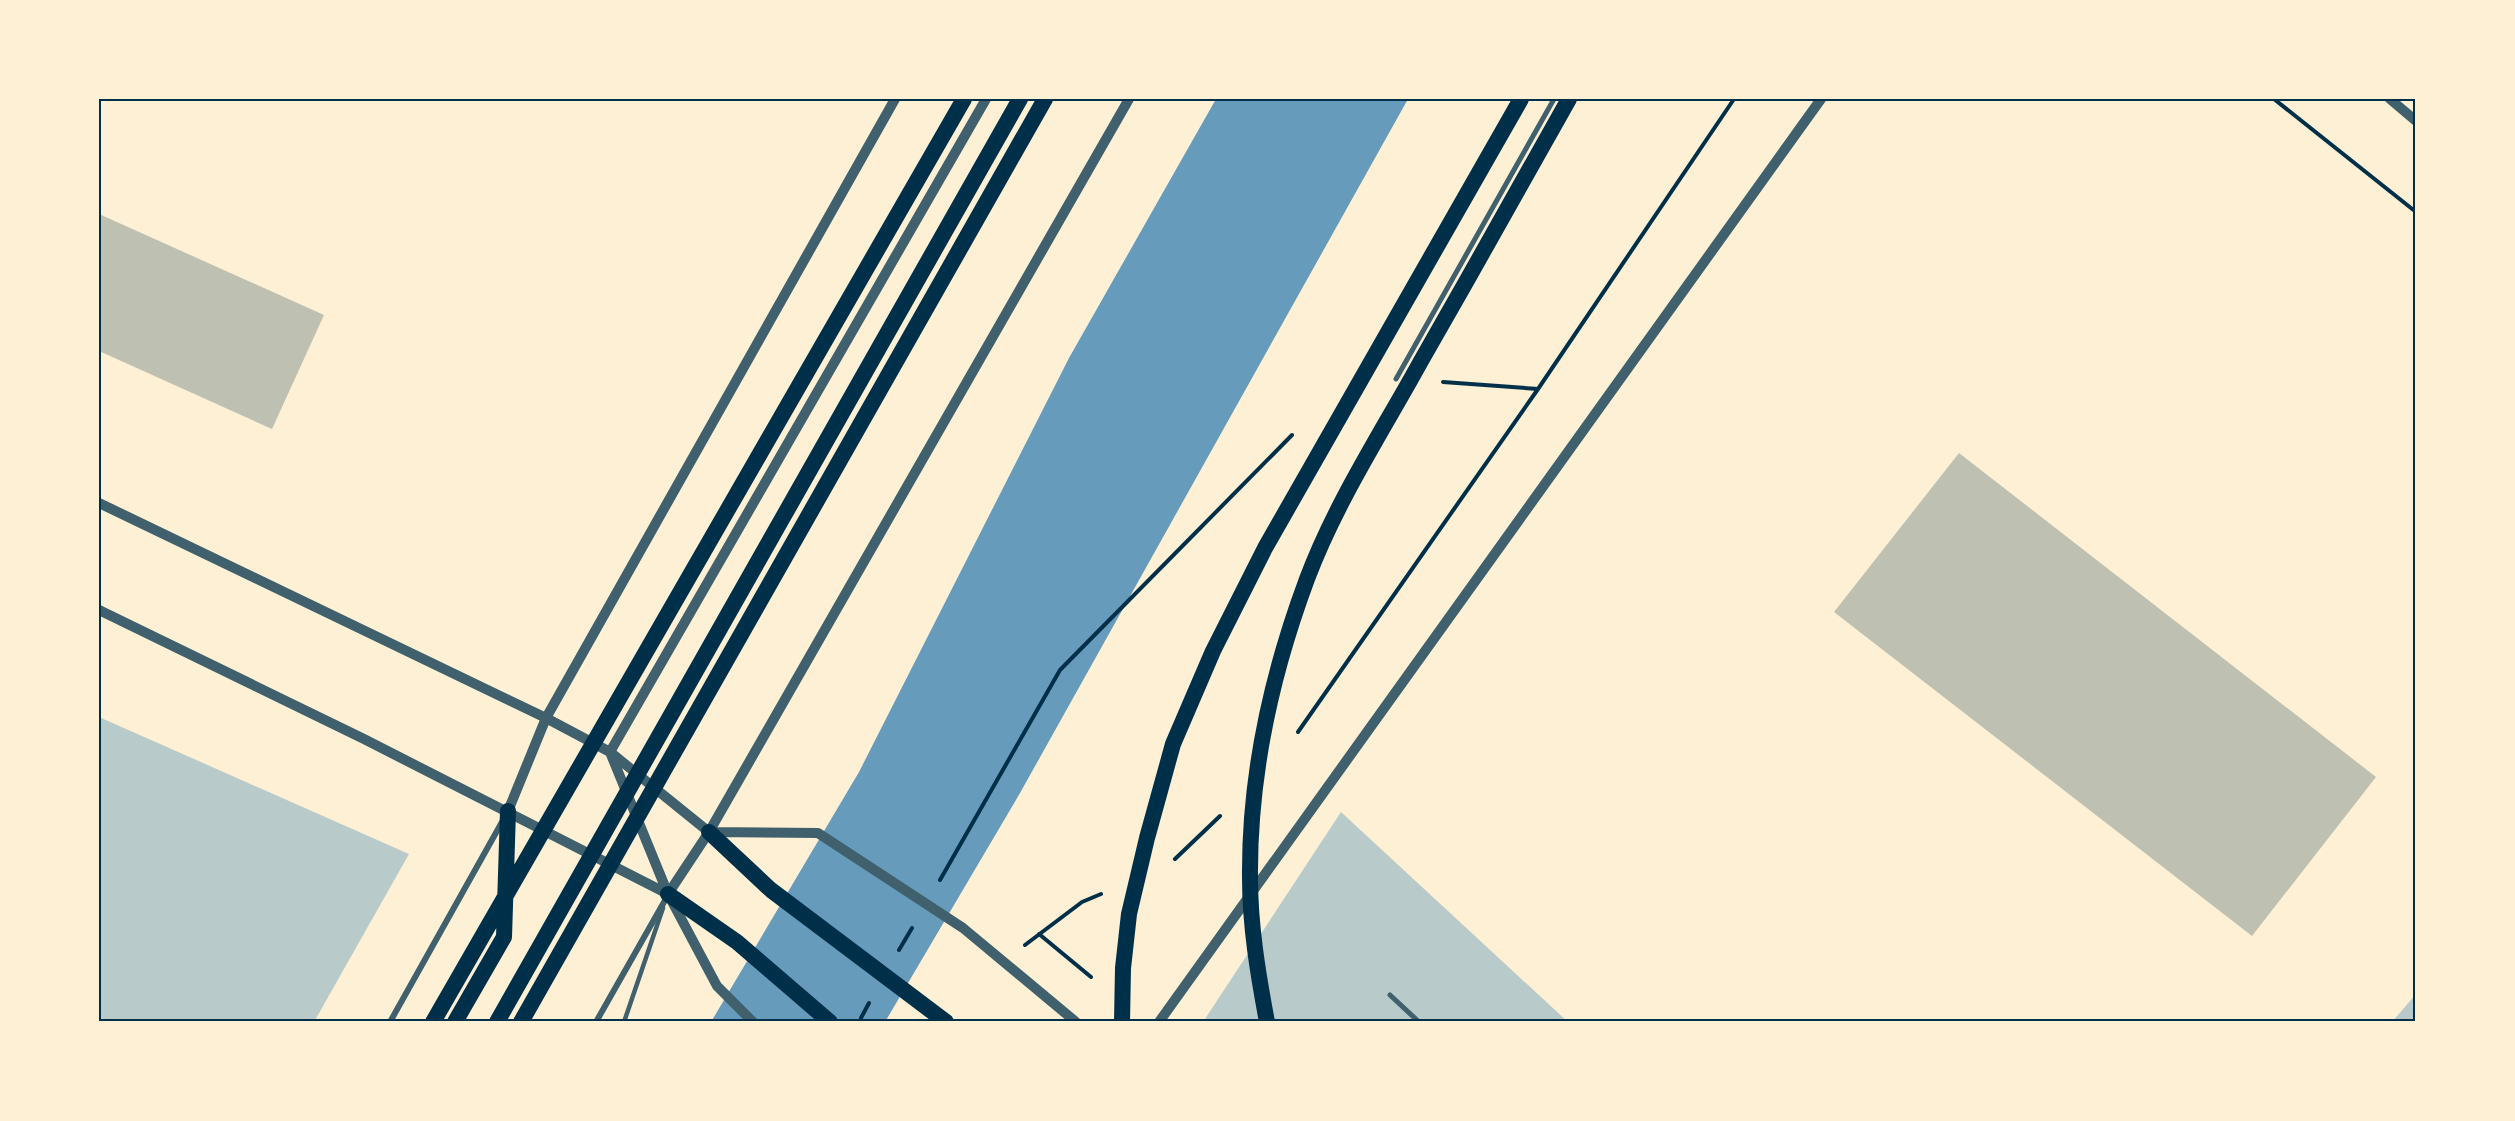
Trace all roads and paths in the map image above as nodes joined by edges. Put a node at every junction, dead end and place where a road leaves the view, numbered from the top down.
1 (895, 99) edge
2 (964, 99) edge
3 (987, 99) edge
4 (1020, 99) edge
5 (1045, 99) edge
6 (1129, 99) edge
7 (1521, 99) edge
8 (1554, 99) edge
9 (1569, 99) edge
10 (1734, 99) edge
11 (1821, 99) edge
12 (2274, 99) edge
13 (2390, 99) edge
14 (2416, 121) edge
15 (2416, 212) edge
16 (1396, 379) joint
17 (1298, 432) dead end
18 (99, 503) edge
19 (99, 610) edge
20 (546, 718) junction
21 (610, 752) junction
22 (508, 812) junction
23 (709, 832) junction
24 (935, 887) dead end
25 (668, 894) junction
26 (918, 918) dead end
27 (894, 960) dead end
28 (1390, 995) dead end
29 (870, 1001) dead end
30 (390, 1022) edge
31 (433, 1022) edge
32 (455, 1022) edge
33 (497, 1022) edge
34 (521, 1022) edge
35 (596, 1022) edge
36 (624, 1022) edge
37 (753, 1022) edge
38 (830, 1022) edge
39 (858, 1022) edge
40 (946, 1022) edge
41 (1076, 1022) edge
42 (1122, 1022) edge
43 (1159, 1022) edge
44 (1267, 1022) edge
45 (1419, 1022) edge

1 - 20 street
2 - 31 highway
3 - 21 street
4 - 33 highway
5 - 34 highway
6 - 23 street
7 - 42 highway
8 - 16 street
9 - 44 highway
10 - 16 path
11 - 43 street
12 - 15 path
13 - 14 street
17 - 24 path
18 - 20 street
19 - 22 street
20 - 21 street
20 - 22 street
21 - 23 street
21 - 25 street
22 - 25 street
22 - 30 street
22 - 32 highway
23 - 25 street
23 - 40 highway
23 - 41 street
25 - 35 street
25 - 36 lane
25 - 37 street
25 - 38 highway
26 - 27 path
28 - 45 street
29 - 39 path

